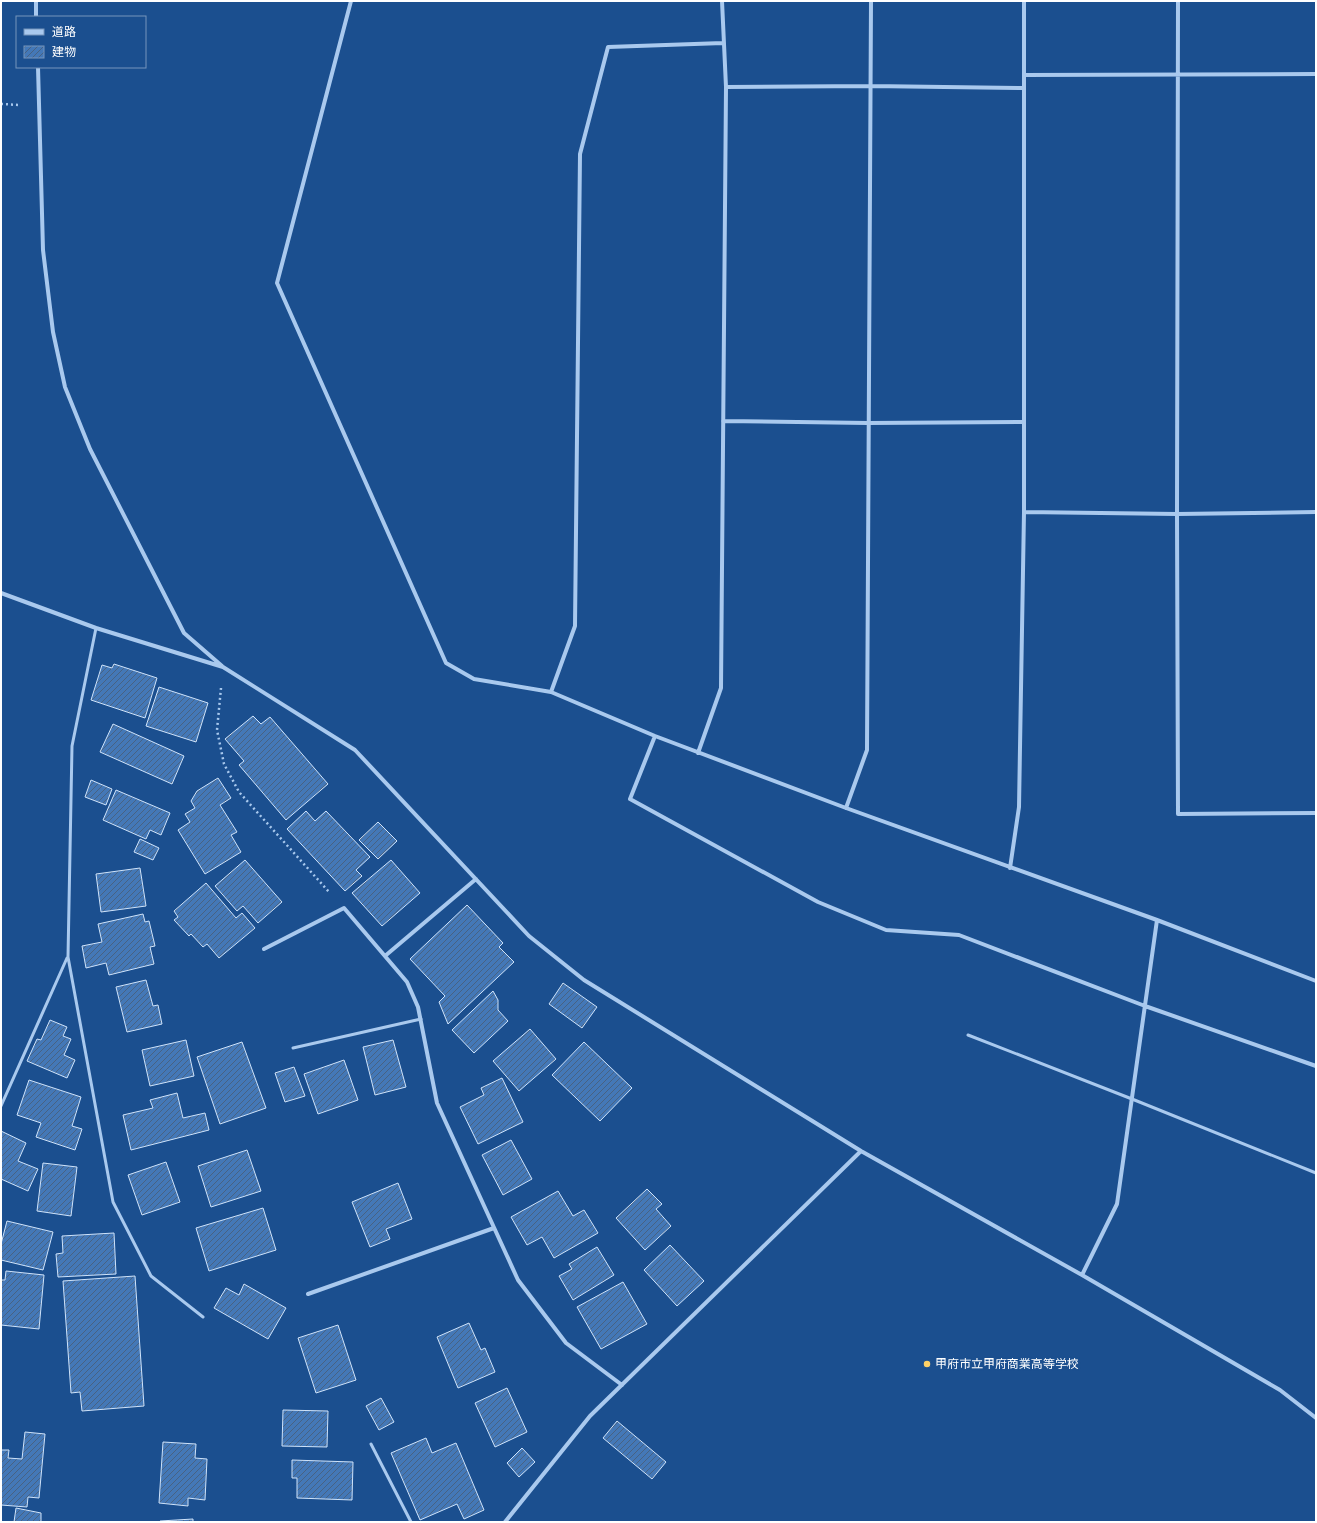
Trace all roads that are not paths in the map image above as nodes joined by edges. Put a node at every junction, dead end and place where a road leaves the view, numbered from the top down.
1 (36, 1) edge
2 (351, 1) edge
3 (722, 1) edge
4 (871, 1) edge
5 (1024, 1) edge
6 (1178, 1) edge
7 (36, 16) edge
8 (723, 43) junction
9 (38, 68) edge
10 (1316, 74) edge
11 (1024, 75) junction
12 (1178, 75) junction
13 (871, 86) junction
14 (726, 87) junction
15 (1024, 88) junction
16 (724, 421) junction
17 (1024, 422) junction
18 (868, 423) junction
19 (1024, 512) junction
20 (1316, 512) edge
21 (1177, 514) junction
22 (1, 593) edge
23 (96, 628) junction
24 (223, 667) junction
25 (551, 692) junction
26 (655, 736) junction
27 (698, 752) junction
28 (846, 808) junction
29 (1316, 812) edge
30 (1010, 868) junction
31 (476, 879) junction
32 (1157, 920) junction
33 (264, 949) dead end
34 (385, 956) junction
35 (68, 957) junction
36 (1316, 981) edge
37 (1145, 1006) junction
38 (421, 1019) junction
39 (968, 1035) dead end
40 (293, 1048) dead end
41 (1316, 1066) edge
42 (1132, 1098) junction
43 (1, 1106) edge
44 (861, 1151) junction
45 (1316, 1173) edge
46 (494, 1228) junction
47 (1082, 1275) junction
48 (308, 1294) dead end
49 (203, 1317) dead end
50 (622, 1385) junction
51 (1316, 1418) edge
52 (371, 1444) dead end
53 (411, 1522) edge
54 (505, 1522) edge

1 - 7 street
2 - 25 street
3 - 8 street
4 - 13 street
5 - 11 street
6 - 12 street
8 - 14 street
8 - 25 street
9 - 24 street
10 - 12 street
11 - 12 street
11 - 15 street
12 - 21 street
13 - 14 street
13 - 15 street
13 - 18 street
14 - 16 street
15 - 17 street
16 - 18 street
16 - 27 street
17 - 18 street
17 - 19 street
18 - 28 street
19 - 21 street
19 - 30 street
20 - 21 street
21 - 29 street
22 - 23 street
23 - 24 street
23 - 35 lane
24 - 31 street
25 - 26 street
26 - 27 street
26 - 37 street
27 - 28 street
28 - 30 street
30 - 32 street
31 - 34 street
31 - 44 street
32 - 36 street
32 - 37 street
33 - 34 street
34 - 38 street
35 - 43 lane
35 - 49 lane
37 - 41 street
37 - 42 street
38 - 40 lane
38 - 46 street
39 - 42 lane
42 - 45 lane
42 - 47 street
44 - 47 street
44 - 50 street
46 - 48 street
46 - 50 street
47 - 51 street
50 - 54 street
52 - 53 lane

